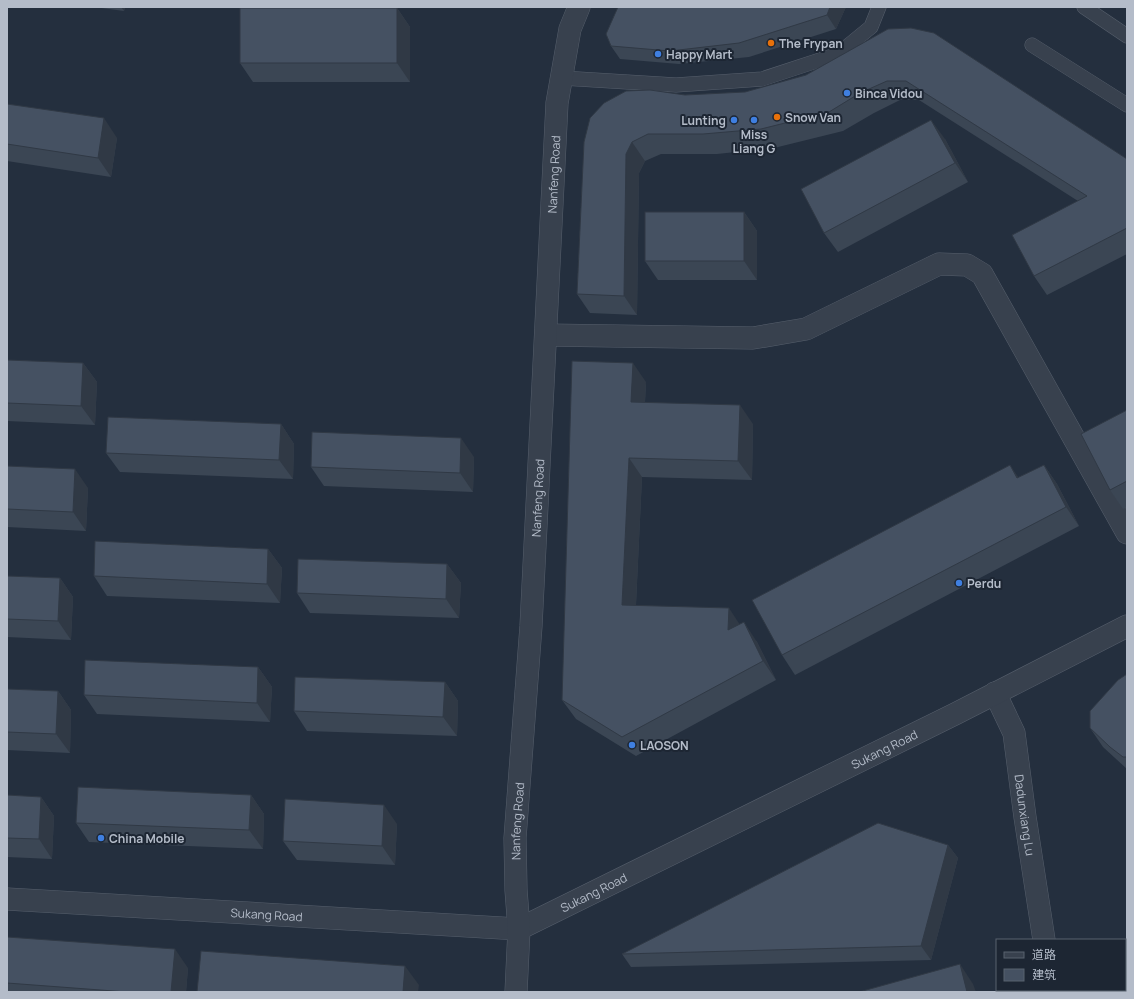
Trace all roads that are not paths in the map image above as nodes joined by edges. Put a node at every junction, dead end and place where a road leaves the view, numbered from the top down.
1 (579, 7) edge
2 (879, 7) edge
3 (1084, 7) edge
4 (1127, 36) edge
5 (1032, 45) dead end
6 (562, 78) junction
7 (1127, 105) edge
8 (546, 335) junction
9 (1127, 533) edge
10 (1127, 626) edge
11 (996, 693) junction
12 (7, 899) edge
13 (520, 929) junction
14 (1044, 939) edge
15 (516, 992) edge

1 - 6 street, Nanfeng Road
2 - 6 lane
3 - 4 lane
5 - 7 lane
6 - 8 street, Nanfeng Road
8 - 9 street
8 - 13 street, Nanfeng Road
10 - 11 street, Sukang Road
11 - 13 street, Sukang Road
11 - 14 street, Dadunxiang Lu
12 - 13 street, Sukang Road
13 - 15 street, Nanfeng Road

